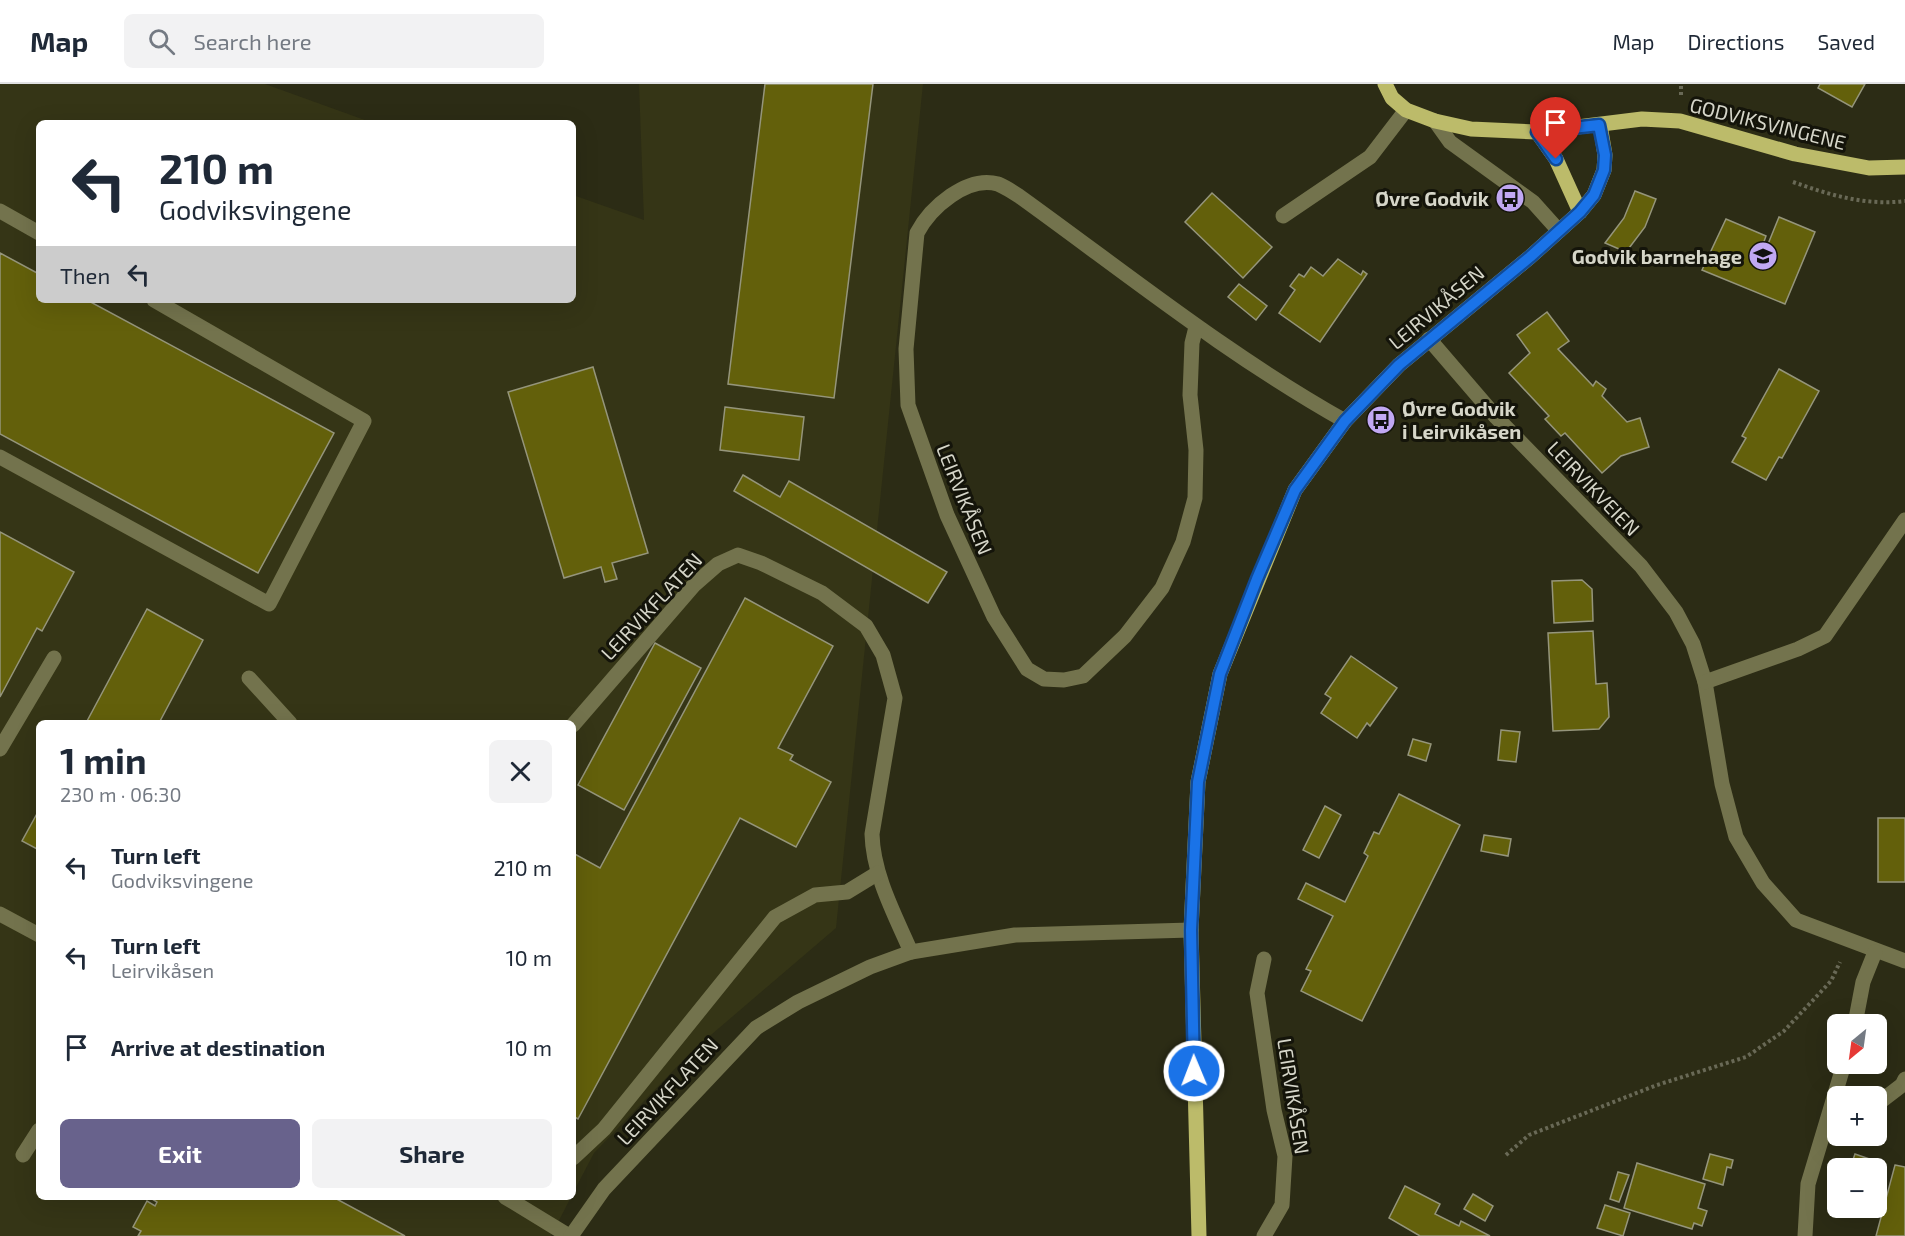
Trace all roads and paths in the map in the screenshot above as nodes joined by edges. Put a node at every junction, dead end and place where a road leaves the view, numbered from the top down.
1 (1385, 84) edge
2 (1406, 110) junction
3 (1435, 121) junction
4 (1599, 125) junction
5 (1537, 132) junction
6 (1905, 167) edge
7 (0, 211) edge
8 (1580, 212) junction
9 (1283, 216) dead end
10 (36, 231) edge
11 (1559, 231) junction
12 (159, 303) edge
13 (1196, 327) junction
14 (1429, 339) junction
15 (1345, 421) junction
16 (0, 457) edge
17 (1905, 520) edge
18 (54, 658) dead end
19 (249, 678) dead end
20 (1705, 682) junction
21 (287, 720) edge
22 (576, 722) edge
23 (0, 749) edge
24 (878, 873) junction
25 (0, 914) edge
26 (1191, 930) junction
27 (36, 933) edge
28 (1850, 942) junction
29 (1875, 951) junction
30 (911, 952) junction
31 (1264, 959) dead end
32 (1905, 961) edge
33 (1857, 1014) edge
34 (1905, 1079) edge
35 (1887, 1097) edge
36 (1827, 1132) edge
37 (36, 1135) edge
38 (23, 1155) dead end
39 (576, 1155) edge
40 (1506, 1155) dead end
41 (510, 1200) edge
42 (570, 1236) edge
43 (1199, 1236) edge
44 (1264, 1236) edge
45 (1805, 1236) edge

1 - 2 main road, GODVIKSVINGENE
2 - 3 main road, GODVIKSVINGENE
2 - 9 street
3 - 5 main road, GODVIKSVINGENE
3 - 11 street
4 - 5 main road, GODVIKSVINGENE
4 - 6 main road, GODVIKSVINGENE
4 - 8 main road, LEIRVIKÅSEN
5 - 8 main road
7 - 10 street
8 - 11 main road, LEIRVIKÅSEN
11 - 14 main road, LEIRVIKÅSEN
12 - 16 street
13 - 13 street, LEIRVIKÅSEN
13 - 15 street, LEIRVIKÅSEN
14 - 15 main road, LEIRVIKÅSEN
14 - 20 street, LEIRVIKVEIEN
15 - 26 main road, LEIRVIKÅSEN
17 - 20 street
18 - 23 street
19 - 21 street
20 - 28 street, LEIRVIKVEIEN
22 - 24 street, LEIRVIKFLATEN
24 - 30 street, LEIRVIKFLATEN
24 - 39 street, LEIRVIKFLATEN
25 - 27 street
26 - 30 street, LEIRVIKFLATEN
26 - 43 main road, LEIRVIKÅSEN
28 - 29 street, LEIRVIKVEIEN
28 - 40 path
29 - 32 street, LEIRVIKVEIEN
29 - 33 street
30 - 42 street, LEIRVIKFLATEN
31 - 44 street, LEIRVIKÅSEN
34 - 35 street
36 - 45 street
37 - 38 street
41 - 42 street, LEIRVIKFLATEN

